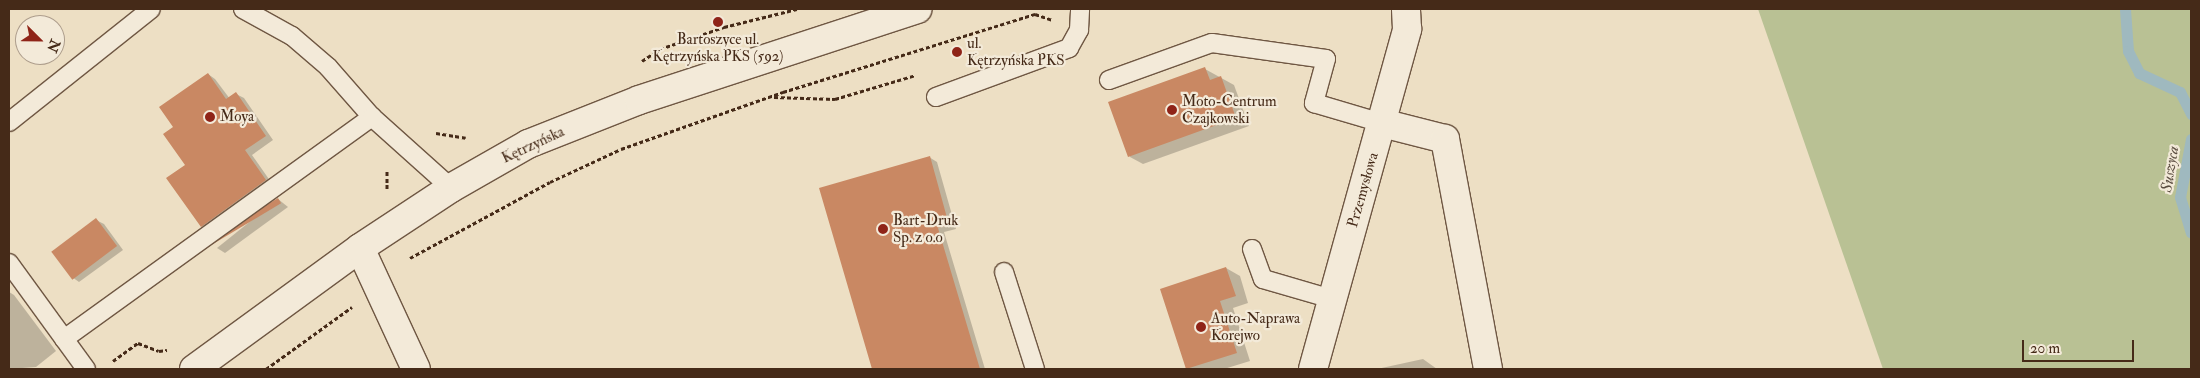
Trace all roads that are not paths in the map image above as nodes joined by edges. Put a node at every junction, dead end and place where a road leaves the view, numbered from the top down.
1 (152, 9) edge
2 (243, 9) edge
3 (917, 9) edge
4 (1080, 9) edge
5 (1406, 9) edge
6 (1109, 80) dead end
7 (936, 97) dead end
8 (372, 117) junction
9 (9, 122) edge
10 (1382, 123) junction
11 (451, 188) junction
12 (360, 248) junction
13 (1252, 249) dead end
14 (9, 263) edge
15 (1004, 272) dead end
16 (1332, 299) junction
17 (64, 339) junction
18 (86, 369) edge
19 (194, 369) edge
20 (416, 369) edge
21 (1034, 369) edge
22 (1313, 369) edge
23 (1488, 369) edge

1 - 9 lane
2 - 8 lane
3 - 11 street, Kętrzyńska
4 - 7 lane
5 - 10 street, Przemysłowa
6 - 10 lane
8 - 11 lane
8 - 17 lane
10 - 16 street, Przemysłowa
10 - 23 street
11 - 12 street, Kętrzyńska
12 - 19 street, Kętrzyńska
12 - 20 street
13 - 16 lane
14 - 17 lane
15 - 21 lane
16 - 22 street, Przemysłowa
17 - 18 lane

